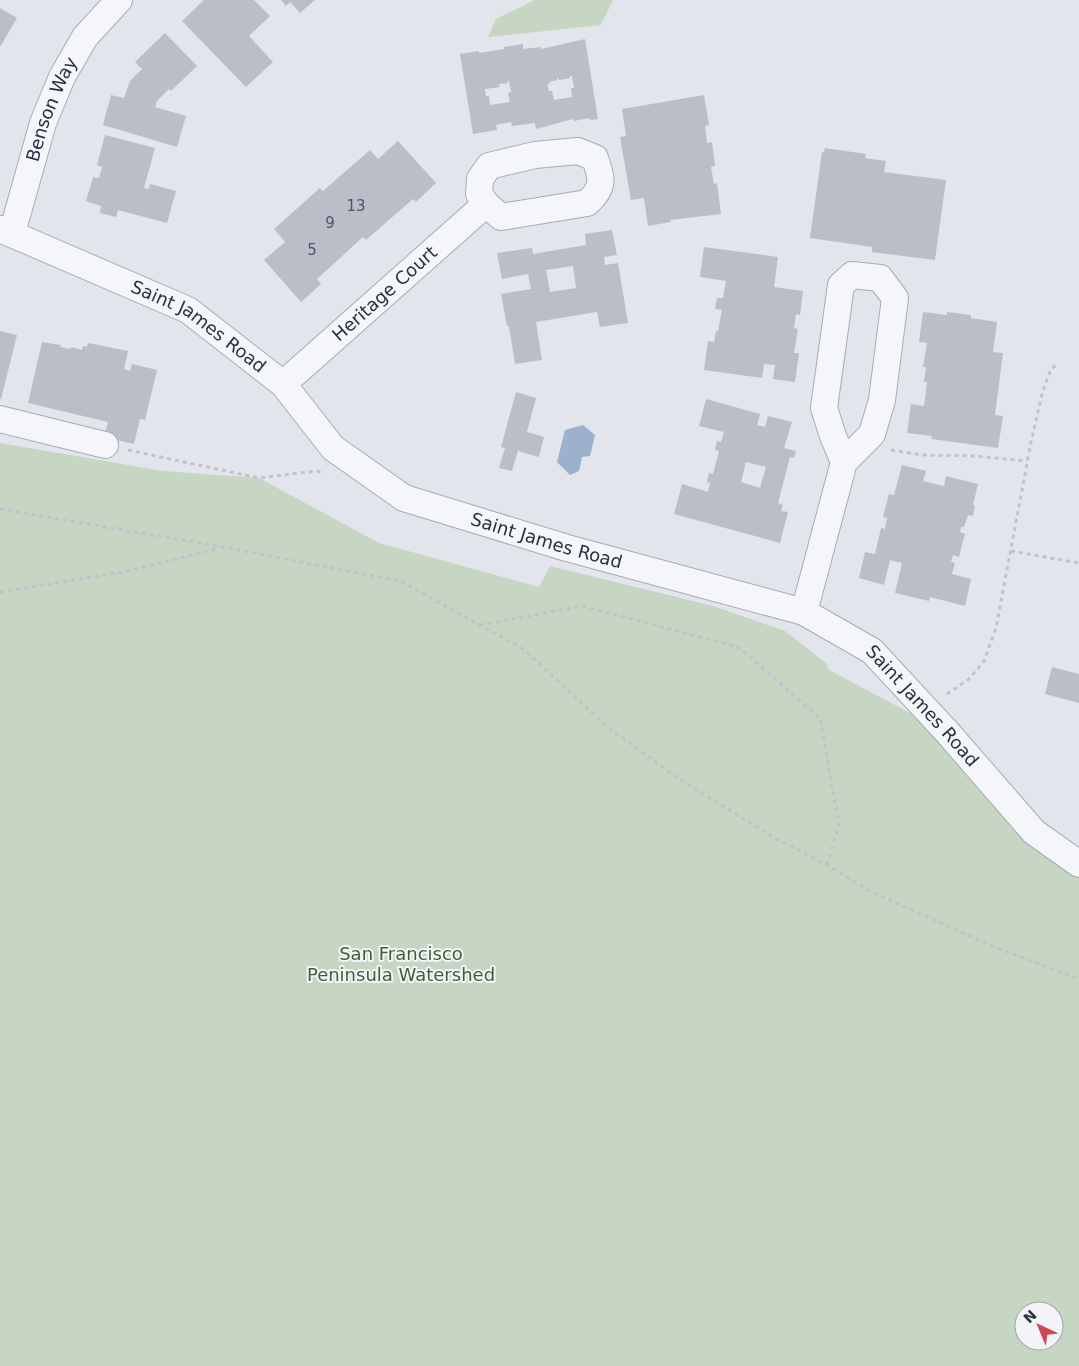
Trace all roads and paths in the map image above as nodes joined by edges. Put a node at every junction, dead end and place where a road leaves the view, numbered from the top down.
1 (119, 0) edge
2 (486, 204) dead end
3 (6, 231) edge
4 (1057, 365) dead end
5 (283, 384) junction
6 (0, 419) edge
7 (106, 445) joint
8 (852, 454) junction
9 (1027, 461) junction
10 (325, 473) dead end
11 (0, 509) edge
12 (223, 547) junction
13 (1011, 551) junction
14 (1079, 563) edge
15 (0, 592) edge
16 (804, 612) junction
17 (480, 625) junction
18 (945, 696) dead end
19 (1079, 864) edge
20 (827, 865) junction
21 (1079, 979) edge

1 - 3 street, Benson Way
2 - 5 street, Heritage Court
3 - 5 street, Saint James Road
4 - 9 path
5 - 16 street, Saint James Road
6 - 7 street
7 - 10 path
8 - 8 street
8 - 9 path
8 - 16 street
9 - 13 path
11 - 12 path
12 - 15 path
12 - 17 path
13 - 14 path
13 - 18 path
16 - 19 street, Saint James Road
17 - 20 path
17 - 20 path
20 - 21 path

